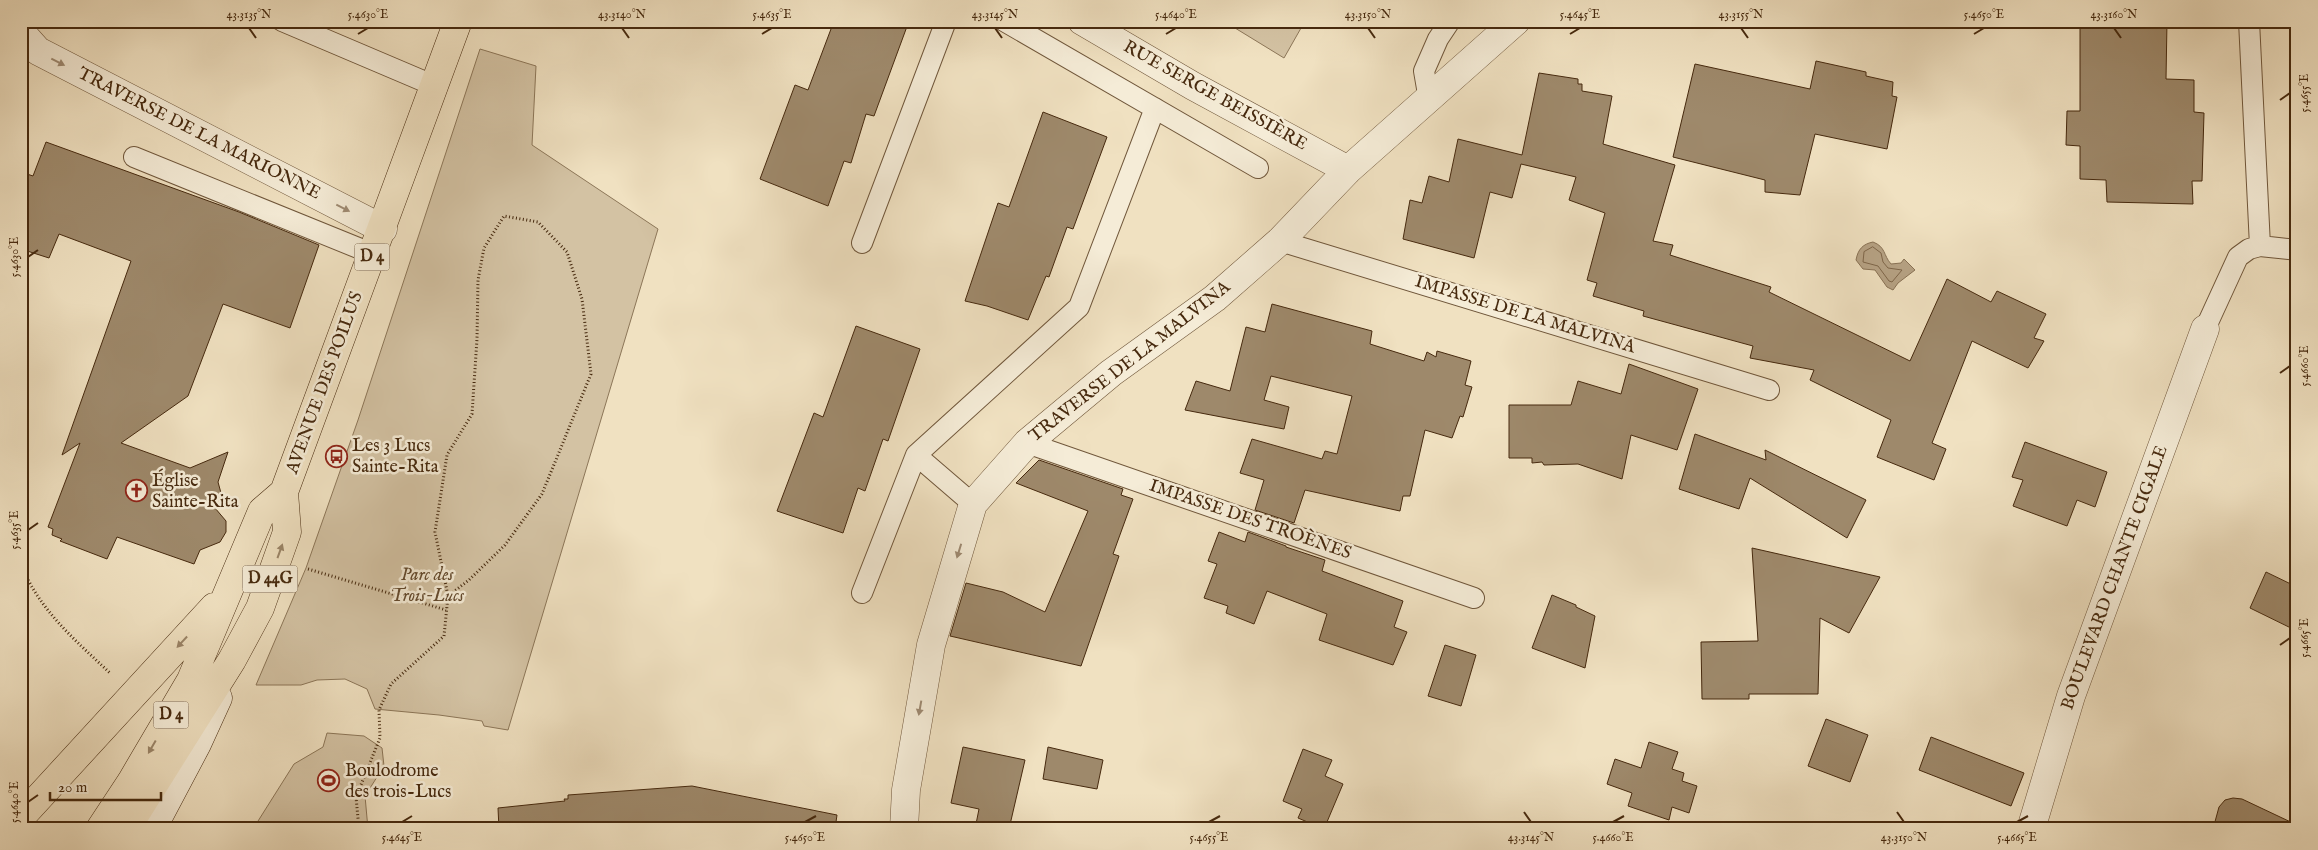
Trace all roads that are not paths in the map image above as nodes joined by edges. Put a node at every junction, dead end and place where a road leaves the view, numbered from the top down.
1 (282, 21) edge
2 (458, 21) edge
3 (946, 21) edge
4 (1004, 21) edge
5 (1082, 21) edge
6 (1450, 21) edge
7 (1516, 21) edge
8 (2249, 21) edge
9 (21, 32) edge
10 (435, 86) junction
11 (1429, 100) junction
12 (1155, 108) junction
13 (134, 157) dead end
14 (1258, 168) dead end
15 (1348, 170) junction
16 (383, 228) junction
17 (1280, 241) junction
18 (862, 244) dead end
19 (2260, 246) junction
20 (2297, 250) edge
21 (373, 254) junction
22 (2205, 329) joint
23 (1769, 390) dead end
24 (1027, 443) junction
25 (916, 455) junction
26 (284, 492) junction
27 (973, 504) junction
28 (227, 593) junction
29 (862, 593) dead end
30 (1474, 598) dead end
31 (260, 608) junction
32 (232, 660) junction
33 (21, 817) edge
34 (100, 829) edge
35 (126, 829) edge
36 (152, 829) edge
37 (904, 829) edge
38 (2031, 829) edge

1 - 10 lane
2 - 10 main road, AVENUE DES POILUS / D 4
3 - 18 lane
4 - 12 lane
5 - 15 street, RUE SERGE BEISSIÈRE
6 - 11 lane
7 - 11 street, TRAVERSE DE LA MALVINA
8 - 19 lane
9 -> 16 street, TRAVERSE DE LA MARIONNE
10 - 16 main road, AVENUE DES POILUS / D 4
11 - 15 street, TRAVERSE DE LA MALVINA
12 - 14 lane
12 - 25 lane
13 - 21 lane
15 - 17 street, TRAVERSE DE LA MALVINA
16 - 21 main road, AVENUE DES POILUS / D 4
17 - 23 lane, IMPASSE DE LA MALVINA
17 - 24 street, TRAVERSE DE LA MALVINA
19 - 20 lane
19 - 22 lane
21 - 26 main road, AVENUE DES POILUS / D 4
22 - 38 street, BOULEVARD CHANTE CIGALE
24 - 27 street, TRAVERSE DE LA MALVINA
24 - 30 lane, IMPASSE DES TROÈNES
25 - 27 lane
25 - 29 lane
26 - 28 main road, AVENUE DES POILUS / D 4
31 -> 26 main road, AVENUE DES POILUS / D 44G
27 -> 37 street, TRAVERSE DE LA MALVINA
28 - 31 main road, D 44G
28 -> 33 main road
28 -> 34 main road, D 4
31 - 32 main road, AVENUE DES POILUS / D 44G
32 - 35 main road, D 44G
32 - 36 street, AVENUE DES POILUS / D 44G

